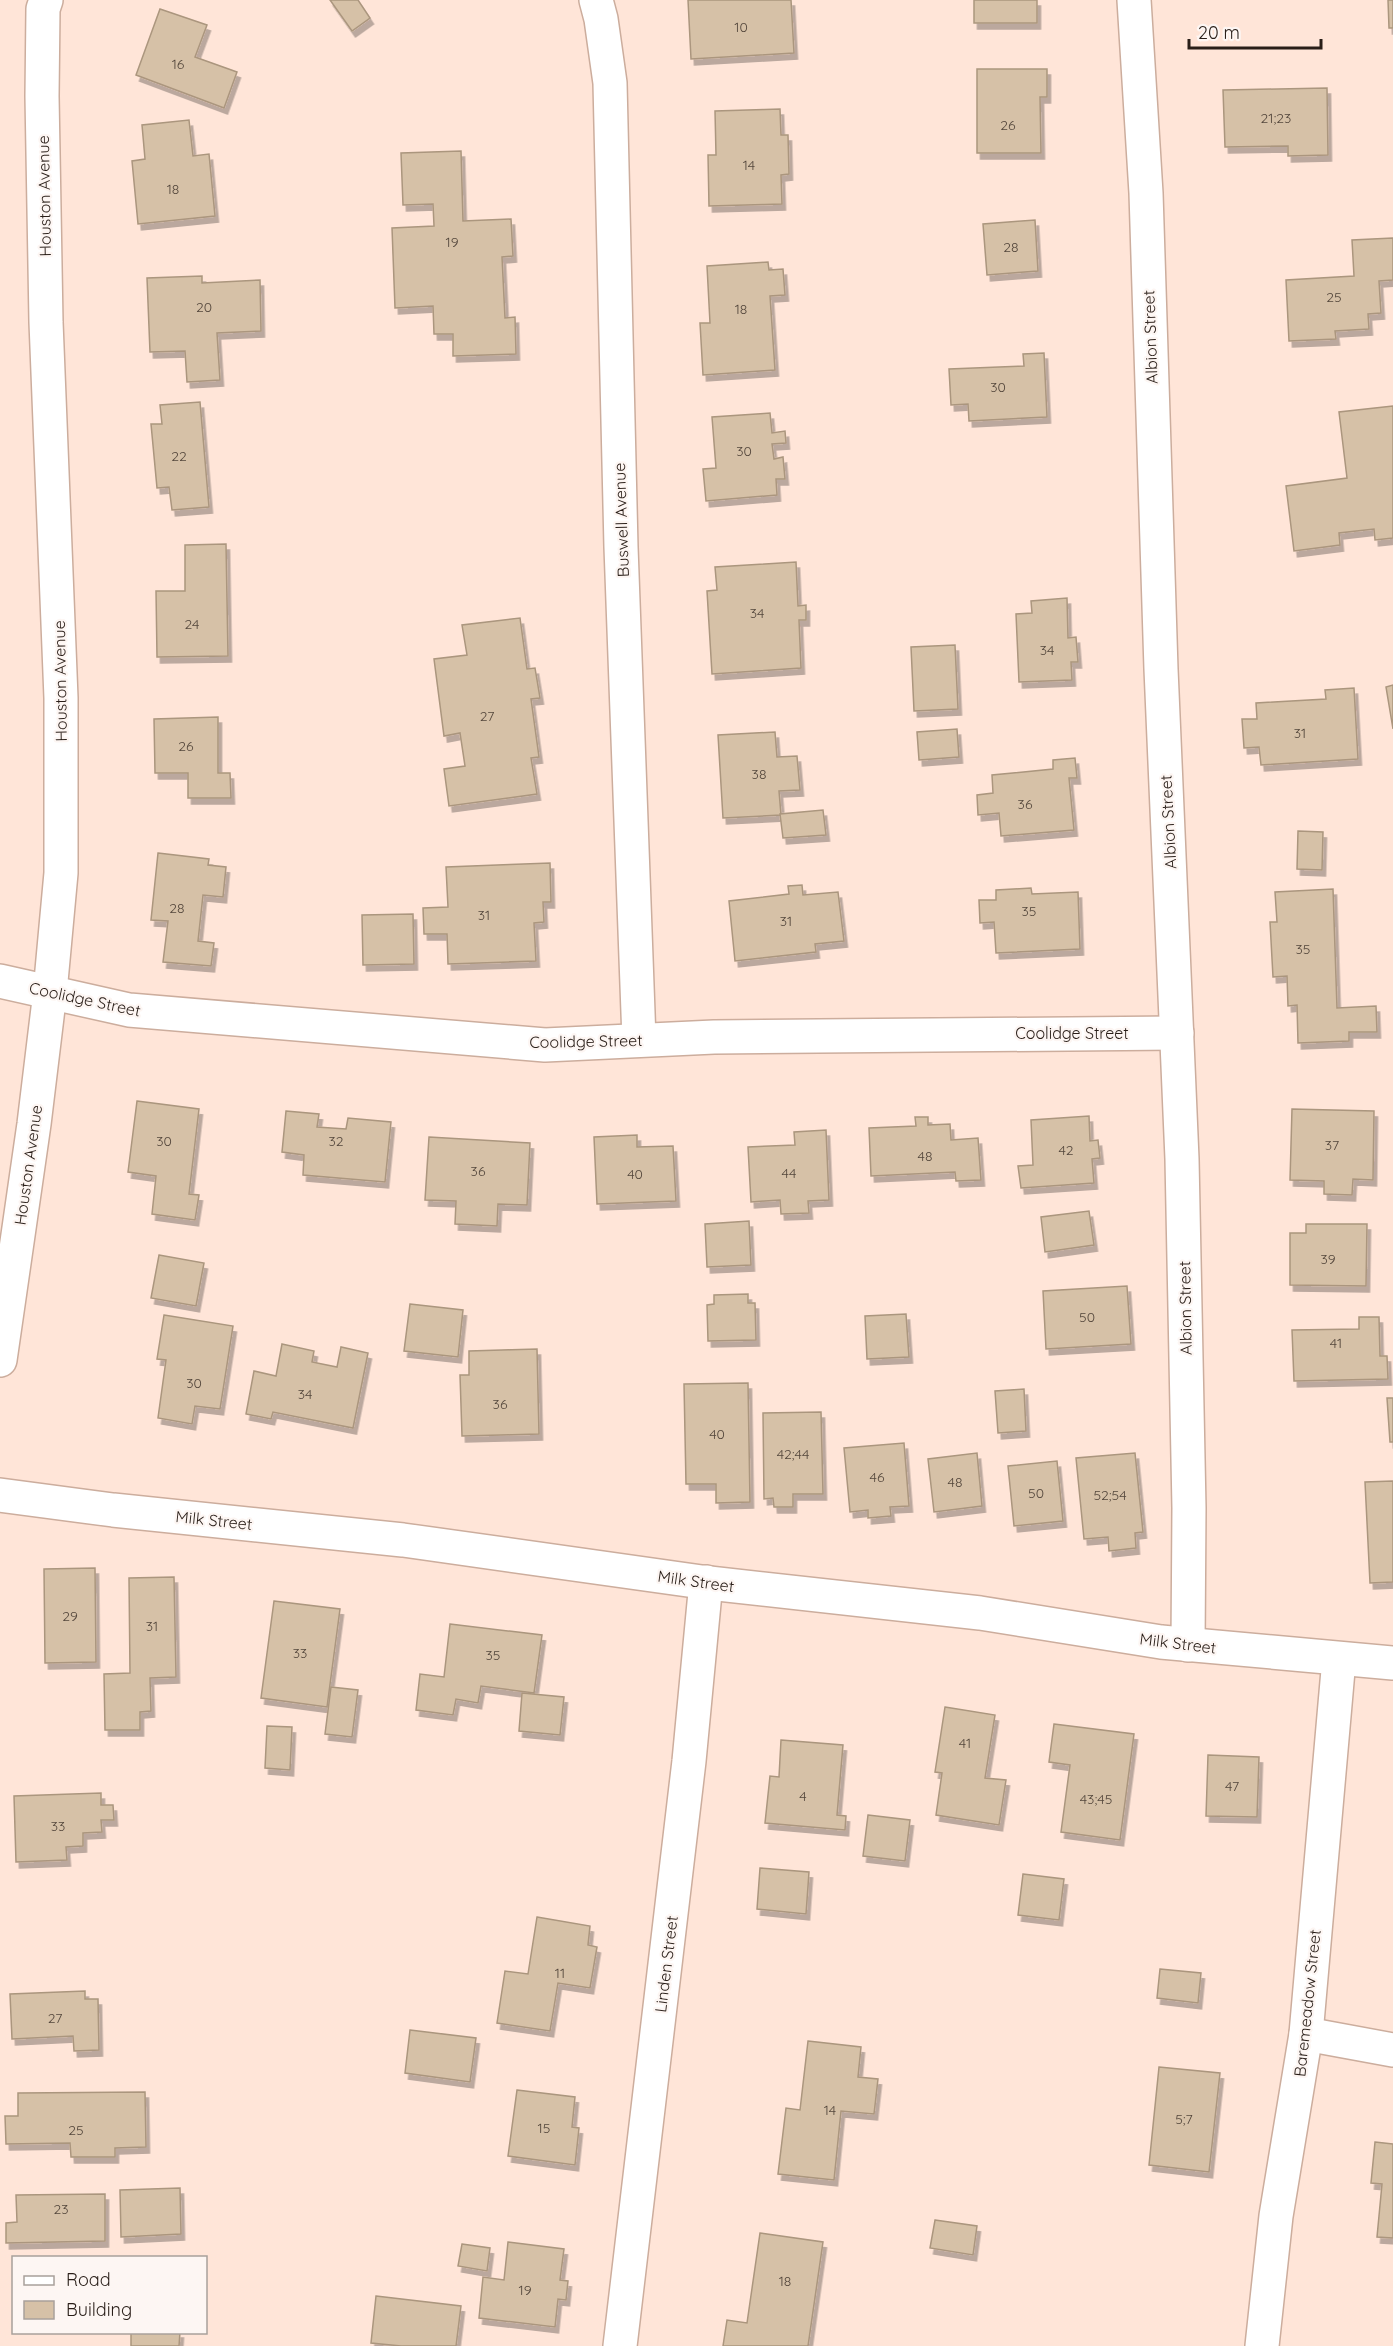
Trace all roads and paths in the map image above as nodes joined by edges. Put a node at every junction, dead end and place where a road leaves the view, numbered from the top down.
1 (45, 0) edge
2 (596, 0) edge
3 (1134, 0) edge
4 (0, 981) edge
5 (50, 992) junction
6 (1177, 1033) junction
7 (639, 1040) junction
8 (0, 1360) edge
9 (0, 1495) edge
10 (706, 1582) junction
11 (1188, 1645) junction
12 (1339, 1659) junction
13 (1393, 1664) edge
14 (1306, 2034) junction
15 (1393, 2050) edge
16 (620, 2346) edge
17 (1262, 2346) edge

1 - 5 street, Houston Avenue
2 - 7 street, Buswell Avenue
3 - 6 street, Albion Street
4 - 5 street, Coolidge Street
5 - 7 street, Coolidge Street
5 - 8 street, Houston Avenue
6 - 7 street, Coolidge Street
6 - 11 street, Albion Street
9 - 10 street, Milk Street
10 - 11 street, Milk Street
10 - 16 street, Linden Street
11 - 12 street, Milk Street
12 - 13 street, Milk Street
12 - 14 street, Baremeadow Street
14 - 15 street
14 - 17 street, Baremeadow Street

